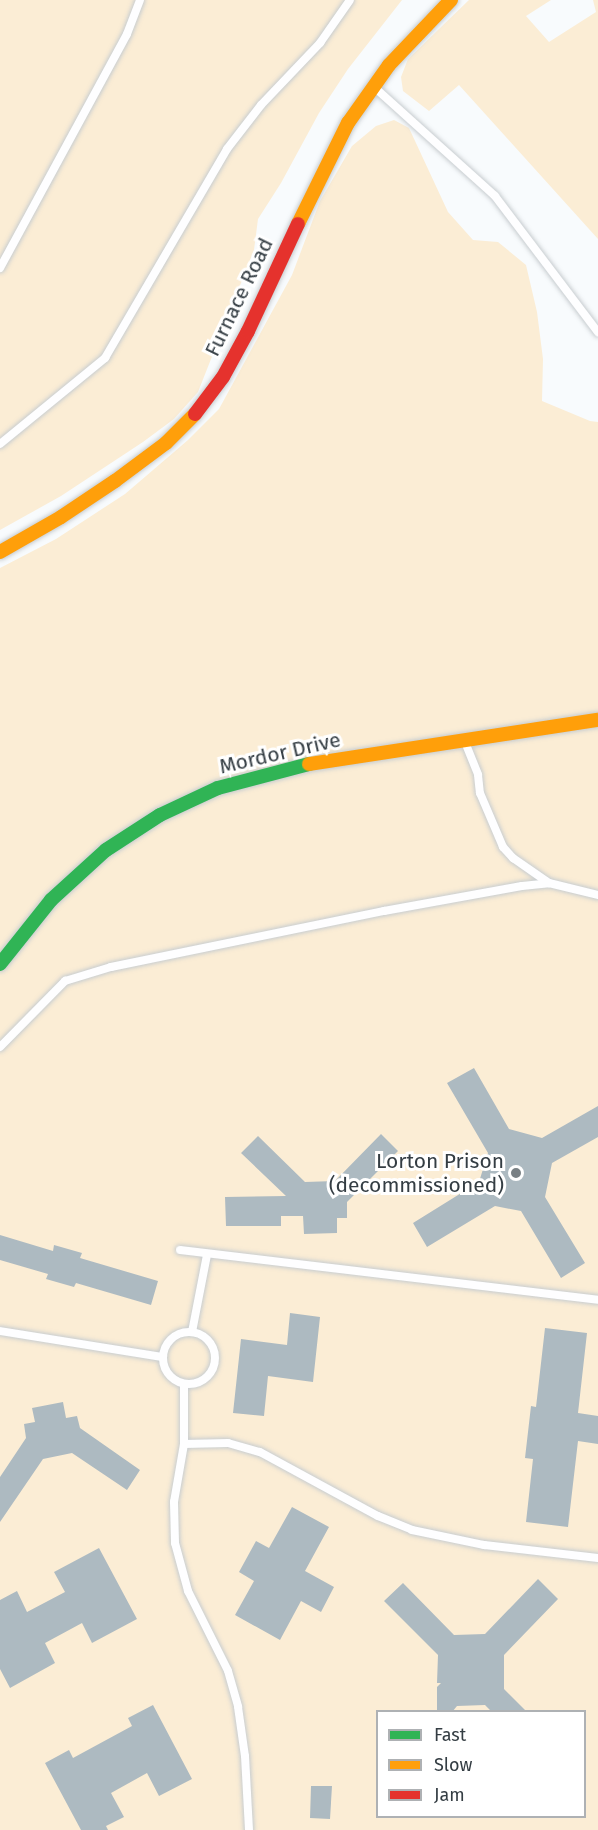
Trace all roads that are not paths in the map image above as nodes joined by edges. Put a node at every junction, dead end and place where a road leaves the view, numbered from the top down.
1 (140, 0) edge
2 (350, 0) edge
3 (451, 0) edge
4 (373, 86) junction
5 (0, 268) edge
6 (598, 332) edge
7 (0, 444) edge
8 (0, 552) edge
9 (598, 720) edge
10 (465, 740) junction
11 (549, 883) junction
12 (598, 895) edge
13 (0, 964) edge
14 (0, 1047) edge
15 (180, 1250) dead end
16 (207, 1255) junction
17 (598, 1300) edge
18 (0, 1331) edge
19 (192, 1332) junction
20 (163, 1357) junction
21 (184, 1384) junction
22 (184, 1444) junction
23 (598, 1558) edge
24 (249, 1830) edge

1 - 5 lane
2 - 7 lane
3 - 4 main road, Furnace Road
4 - 6 lane
4 - 8 main road, Furnace Road
9 - 10 main road, Mordor Drive
10 - 11 lane
10 - 13 main road, Mordor Drive
11 - 12 lane
11 - 14 lane
15 - 16 lane
16 - 17 lane
16 - 19 lane
18 - 20 lane
19 - 20 lane
19 - 21 lane
20 - 21 lane
21 - 22 lane
22 - 23 lane
22 - 24 lane

